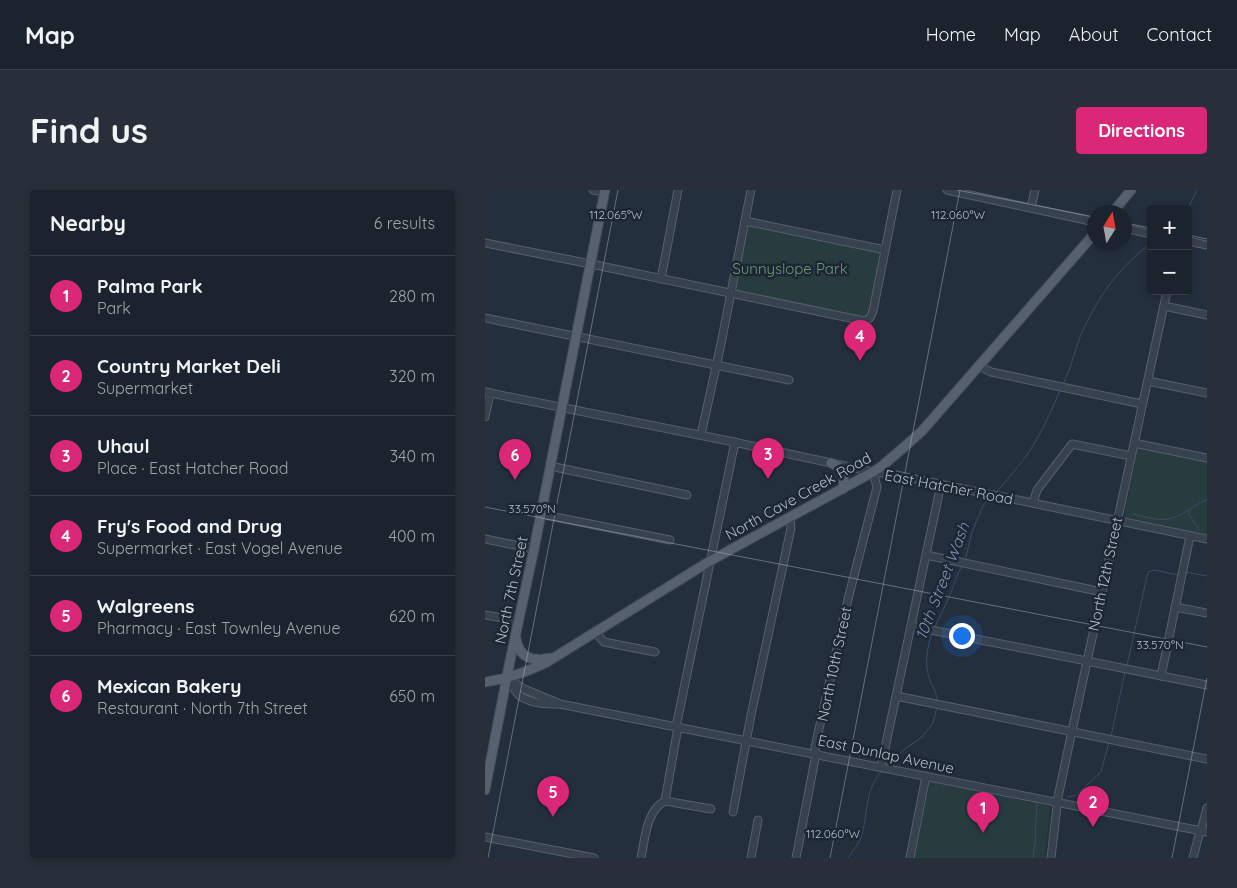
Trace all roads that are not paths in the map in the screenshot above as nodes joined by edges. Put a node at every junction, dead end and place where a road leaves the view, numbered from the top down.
1 (593, 190) edge
2 (678, 190) edge
3 (751, 190) edge
4 (897, 190) edge
5 (947, 190) edge
6 (1035, 190) edge
7 (1131, 190) edge
8 (605, 191) edge
9 (967, 192) edge
10 (1119, 205) edge
11 (1031, 208) junction
12 (1087, 220) edge
13 (745, 221) junction
14 (1132, 230) edge
15 (1147, 233) edge
16 (1192, 242) edge
17 (485, 243) edge
18 (1087, 243) edge
19 (1207, 245) edge
20 (885, 250) junction
21 (591, 264) junction
22 (661, 279) junction
23 (730, 293) junction
24 (1166, 295) edge
25 (1164, 306) junction
26 (1207, 315) edge
27 (485, 318) edge
28 (576, 336) junction
29 (716, 365) junction
30 (979, 366) junction
31 (789, 380) dead end
32 (1148, 381) junction
33 (487, 393) edge
34 (1207, 393) edge
35 (1143, 404) junction
36 (561, 407) junction
37 (485, 417) edge
38 (701, 435) junction
39 (735, 442) junction
40 (1134, 443) junction
41 (1131, 456) junction
42 (1207, 458) edge
43 (831, 463) junction
44 (549, 466) junction
45 (873, 472) junction
46 (941, 484) junction
47 (843, 488) junction
48 (687, 496) dead end
49 (1033, 504) junction
50 (541, 514) junction
51 (790, 516) junction
52 (1117, 521) junction
53 (1190, 536) junction
54 (485, 539) edge
55 (1207, 539) edge
56 (670, 540) dead end
57 (534, 549) junction
58 (926, 555) junction
59 (710, 561) junction
60 (1102, 592) junction
61 (1175, 607) junction
62 (1207, 613) edge
63 (485, 615) edge
64 (518, 621) junction
65 (911, 626) junction
66 (595, 632) junction
67 (515, 635) junction
68 (655, 652) dead end
69 (556, 657) junction
70 (1087, 661) junction
71 (1161, 676) junction
72 (507, 678) junction
73 (485, 682) edge
74 (1207, 685) edge
75 (896, 696) junction
76 (677, 727) junction
77 (1072, 731) junction
78 (747, 740) junction
79 (816, 754) junction
80 (1207, 759) edge
81 (488, 762) edge
82 (881, 767) junction
83 (926, 776) junction
84 (485, 790) edge
85 (665, 801) junction
86 (1058, 803) junction
87 (1207, 808) edge
88 (711, 809) dead end
89 (733, 812) dead end
90 (758, 820) dead end
91 (1203, 831) edge
92 (485, 837) edge
93 (590, 858) edge
94 (641, 858) edge
95 (751, 858) edge
96 (796, 858) edge
97 (910, 858) edge
98 (1051, 858) edge
99 (1193, 858) edge

1 - 8 street
2 - 22 street
3 - 13 street
4 - 20 street
5 - 9 street
6 - 11 street
7 - 10 main road
8 - 21 main road, North 7th Street
9 - 11 street
11 - 12 street
13 - 20 street
13 - 23 street
14 - 15 street
16 - 19 street
17 - 21 street
18 - 30 main road, North Cave Creek Road
20 - 23 street
21 - 22 street
21 - 28 main road, North 7th Street
22 - 23 street
23 - 29 street
24 - 25 street, North 12th Street
25 - 26 street
25 - 32 street, North 12th Street
27 - 28 street
28 - 29 street
28 - 36 main road, North 7th Street
29 - 31 street
29 - 38 street
30 - 35 street
30 - 45 main road, North Cave Creek Road
32 - 34 street
32 - 35 street, North 12th Street
33 - 36 street, East Hatcher Road
33 - 37 street
35 - 40 street, North 12th Street
36 - 38 street, East Hatcher Road
36 - 44 main road, North 7th Street
38 - 39 street, East Hatcher Road
39 - 43 street, East Hatcher Road
39 - 59 street
40 - 41 street, North 12th Street
40 - 42 street
41 - 49 street
41 - 52 street, North 12th Street
43 - 45 street, East Hatcher Road
43 - 47 main road
44 - 48 street
44 - 50 main road, North 7th Street
45 - 46 street, East Hatcher Road
45 - 47 main road, North Cave Creek Road
45 - 79 street, North 10th Street
46 - 49 street, East Hatcher Road
46 - 58 street
47 - 51 main road, North Cave Creek Road
49 - 52 street, East Hatcher Road
50 - 56 street
50 - 57 main road, North 7th Street
51 - 59 main road, North Cave Creek Road
51 - 78 street
52 - 53 street, East Hatcher Road
52 - 60 street, North 12th Street
53 - 55 street, East Hatcher Road
53 - 61 street
54 - 57 street
57 - 64 main road, North 7th Street
58 - 60 street
58 - 65 street
59 - 66 main road, North Cave Creek Road
59 - 76 street
60 - 70 street, North 12th Street
61 - 62 street
61 - 71 street
63 - 64 street
64 - 67 main road, North 7th Street
65 - 70 street
65 - 75 street
66 - 68 street
66 - 69 main road, North Cave Creek Road
67 - 69 main road
67 - 72 main road, North 7th Street
69 - 72 main road, North Cave Creek Road
70 - 71 street
70 - 77 street, North 12th Street
71 - 74 street
72 - 73 main road
72 - 76 street, East Dunlap Avenue
72 - 81 main road, North 7th Street
75 - 77 street
75 - 82 street
76 - 78 street, East Dunlap Avenue
76 - 85 street
77 - 80 street
77 - 86 street, North 12th Street
78 - 79 street, East Dunlap Avenue
78 - 89 street
79 - 82 street, East Dunlap Avenue
79 - 96 street, North 10th Street
81 - 84 main road, North 7th Street
82 - 83 street, East Dunlap Avenue
83 - 86 street, East Dunlap Avenue
83 - 97 street
85 - 88 street
85 - 94 street
86 - 91 street, East Dunlap Avenue
86 - 98 street, North 12th Street
87 - 91 street
90 - 95 street
91 - 99 street
92 - 93 street

